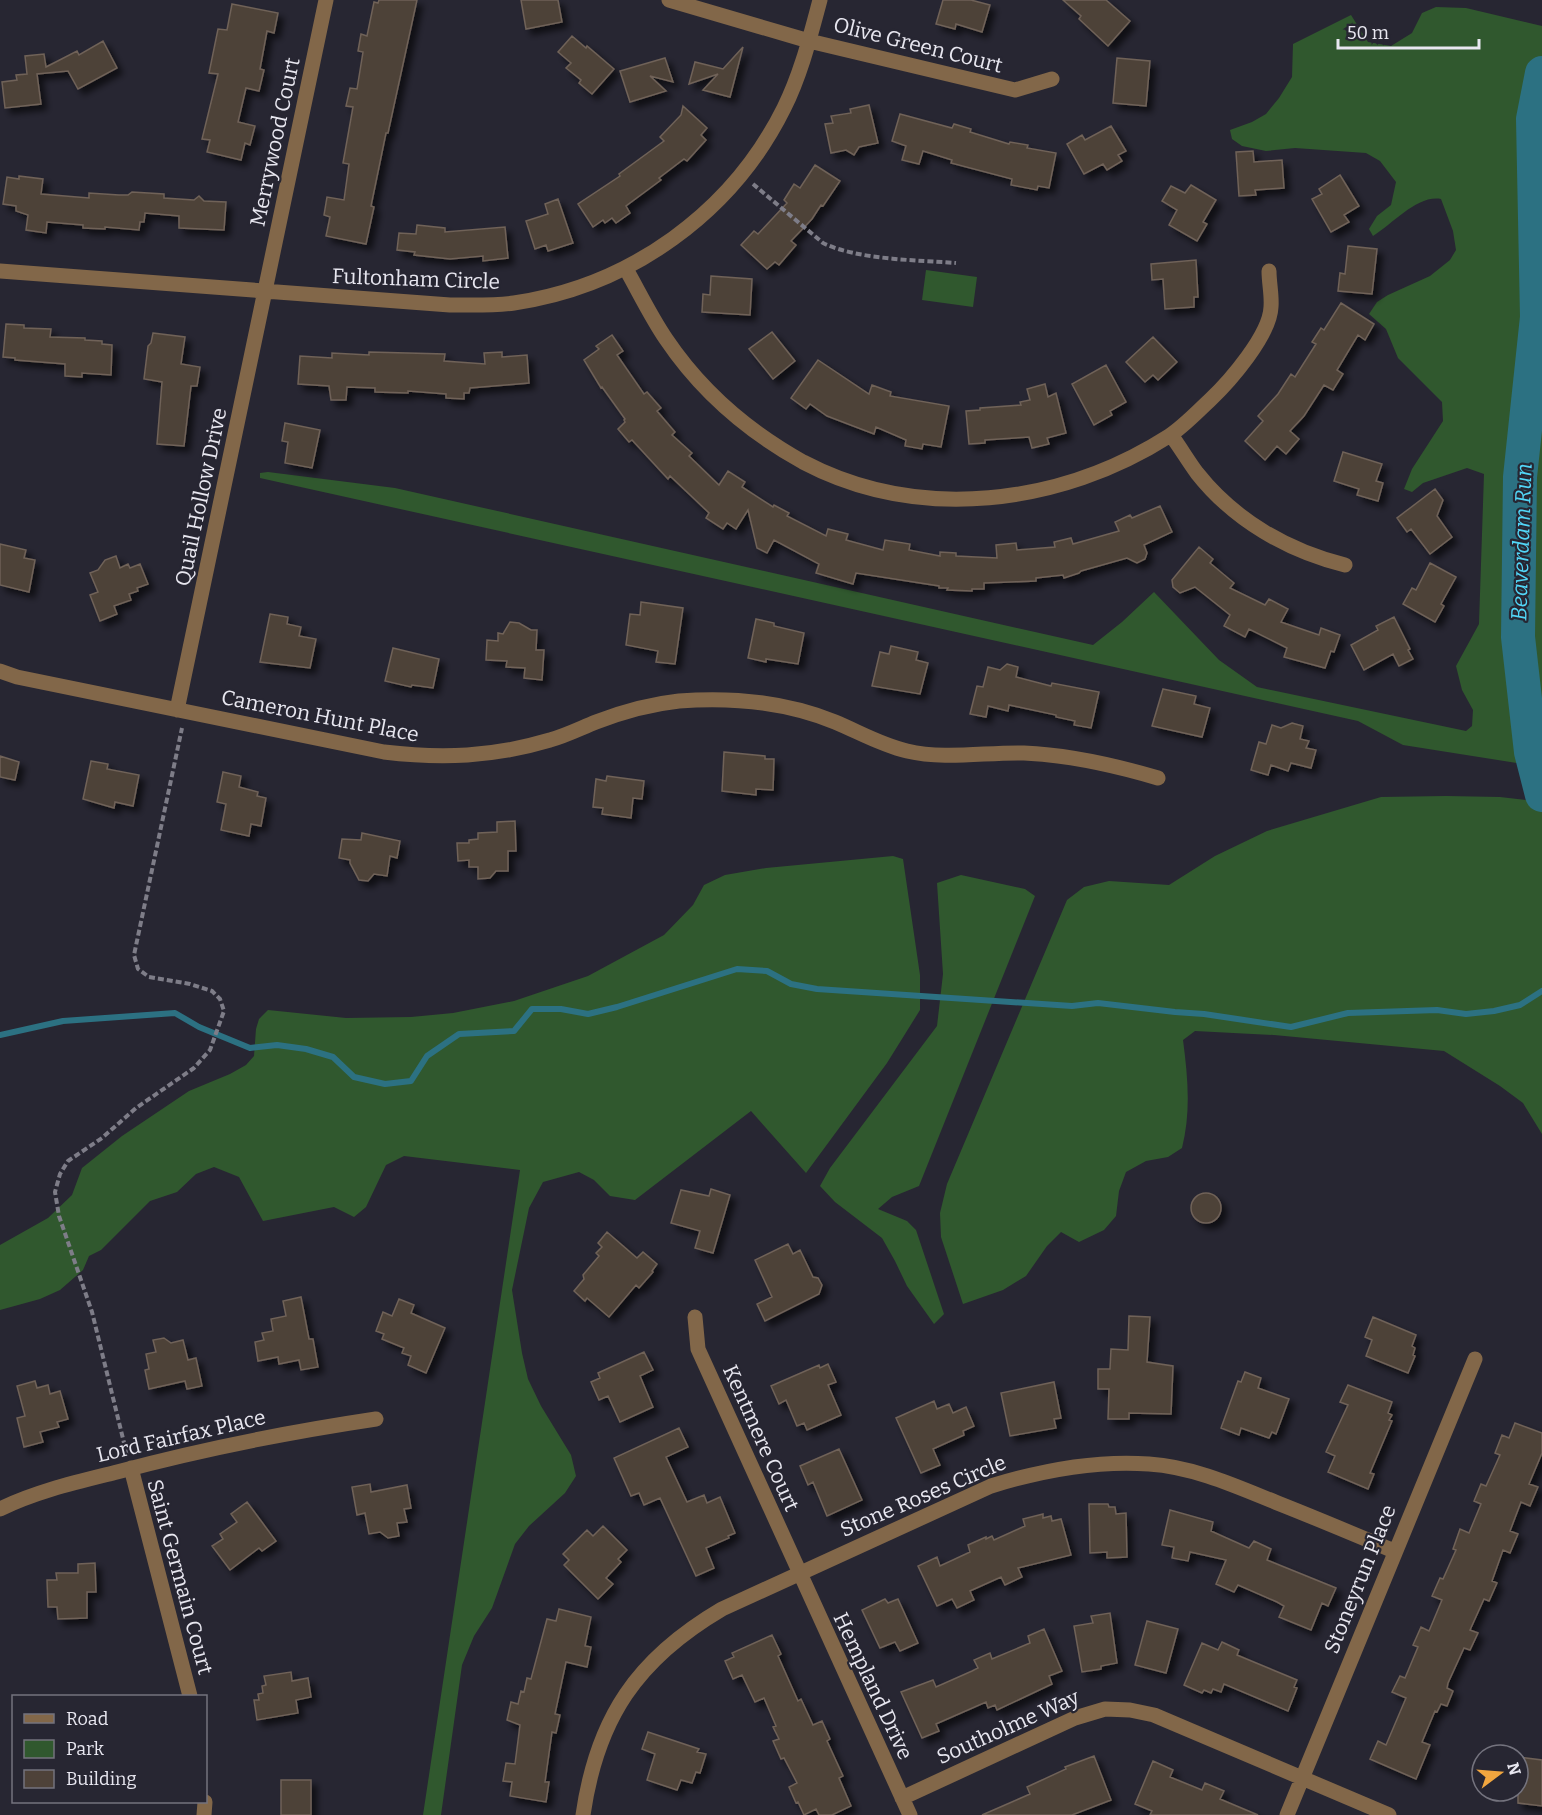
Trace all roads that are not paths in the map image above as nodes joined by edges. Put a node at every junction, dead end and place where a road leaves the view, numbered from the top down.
1 (326, 0) edge
2 (669, 0) edge
3 (820, 0) edge
4 (809, 41) junction
5 (1052, 79) dead end
6 (626, 269) junction
7 (0, 271) edge
8 (1269, 271) dead end
9 (266, 292) junction
10 (1171, 435) junction
11 (1345, 566) dead end
12 (0, 671) edge
13 (177, 710) junction
14 (1158, 778) dead end
15 (694, 1317) dead end
16 (1475, 1359) dead end
17 (376, 1419) dead end
18 (130, 1468) junction
19 (0, 1509) edge
20 (1394, 1551) junction
21 (798, 1574) junction
22 (190, 1695) edge
23 (1302, 1778) junction
24 (902, 1798) junction
25 (583, 1815) edge
26 (910, 1815) edge
27 (1287, 1815) edge
28 (1389, 1815) edge

1 - 9 street, Merrywood Court
2 - 4 street, Olive Green Court
3 - 4 street, Fultonham Circle
4 - 5 street, Olive Green Court
4 - 6 street, Fultonham Circle
6 - 9 street, Fultonham Circle
6 - 10 street
7 - 9 street, Fultonham Circle
8 - 10 street
9 - 13 street, Quail Hollow Drive
10 - 11 street
12 - 13 street, Cameron Hunt Place
13 - 14 street, Cameron Hunt Place
15 - 21 street, Kentmere Court
16 - 20 street, Stoneyrun Place
17 - 18 street, Lord Fairfax Place
18 - 19 street, Lord Fairfax Place
18 - 22 street, Saint Germain Court
20 - 21 street, Stone Roses Circle
20 - 23 street, Stoneyrun Place
21 - 24 street, Hempland Drive
21 - 25 street, Stone Roses Circle
23 - 24 street, Southolme Way
23 - 27 street, Stoneyrun Place
23 - 28 street, Southolme Way
24 - 26 street, Hempland Drive

